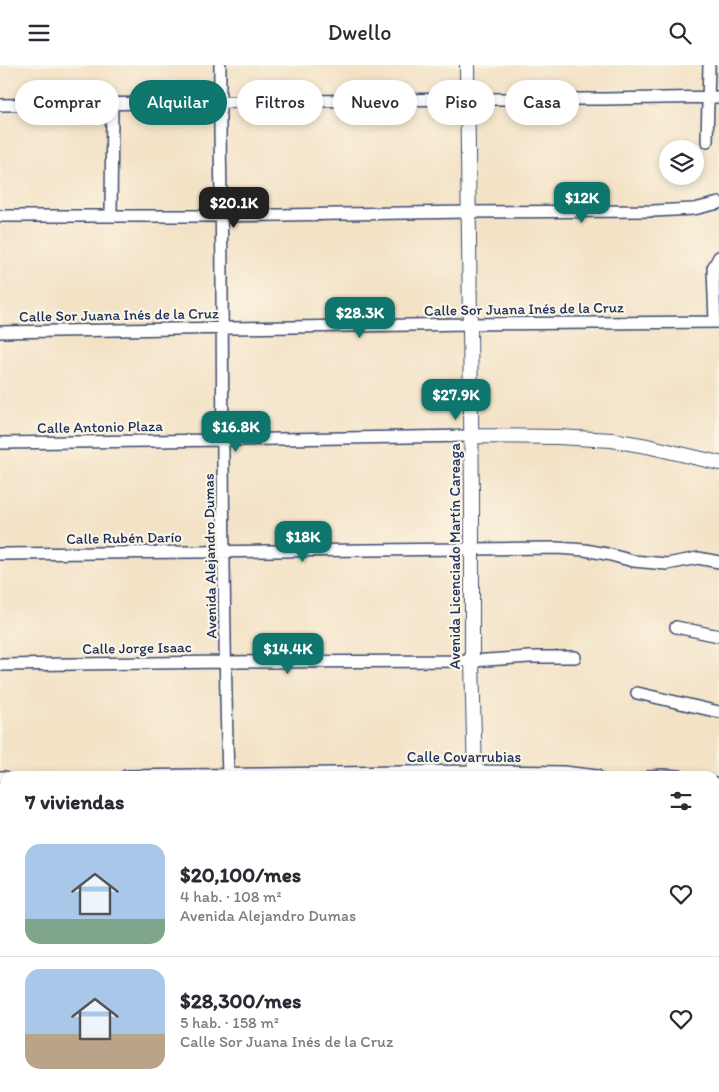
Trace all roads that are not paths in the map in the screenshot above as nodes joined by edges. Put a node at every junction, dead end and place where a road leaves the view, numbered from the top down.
1 (220, 65) edge
2 (467, 65) edge
3 (709, 65) edge
4 (220, 80) edge
5 (467, 80) edge
6 (714, 97) edge
7 (495, 99) edge
8 (427, 100) edge
9 (227, 103) edge
10 (0, 105) edge
11 (15, 105) edge
12 (112, 125) edge
13 (220, 125) edge
14 (467, 125) edge
15 (707, 141) dead end
16 (719, 203) edge
17 (468, 212) junction
18 (0, 216) edge
19 (111, 216) junction
20 (222, 216) junction
21 (719, 257) edge
22 (717, 322) edge
23 (469, 324) junction
24 (222, 329) junction
25 (0, 332) edge
26 (471, 436) junction
27 (224, 440) junction
28 (0, 443) edge
29 (719, 463) edge
30 (472, 548) junction
31 (224, 552) junction
32 (0, 554) edge
33 (719, 563) edge
34 (676, 627) dead end
35 (719, 636) edge
36 (575, 657) dead end
37 (472, 661) junction
38 (226, 662) junction
39 (0, 665) edge
40 (637, 693) dead end
41 (719, 712) edge
42 (228, 771) edge
43 (475, 771) edge

1 - 4 street, Avenida Alejandro Dumas
2 - 5 street, Avenida Licenciado Martín Careaga
3 - 6 street
6 - 7 street
6 - 15 street
8 - 9 street
10 - 11 street
12 - 19 street
13 - 20 street, Avenida Alejandro Dumas
14 - 17 street, Avenida Licenciado Martín Careaga
16 - 17 street
17 - 20 street
17 - 23 street, Avenida Licenciado Martín Careaga
18 - 19 street
19 - 20 street
20 - 24 street, Avenida Alejandro Dumas
21 - 22 street
22 - 23 street, Calle Sor Juana Inés de la Cruz
23 - 24 street, Calle Sor Juana Inés de la Cruz
23 - 26 street, Avenida Licenciado Martín Careaga
24 - 25 street, Calle Sor Juana Inés de la Cruz
24 - 27 street, Avenida Alejandro Dumas
26 - 27 street, Calle Antonio Plaza
26 - 29 street
26 - 30 street, Avenida Licenciado Martín Careaga
27 - 28 street, Calle Antonio Plaza
27 - 31 street, Avenida Alejandro Dumas
30 - 31 street, Calle Rubén Darío
30 - 33 street, Calle Rubén Darío
30 - 37 street, Avenida Licenciado Martín Careaga
31 - 32 street, Calle Rubén Darío
31 - 38 street, Avenida Alejandro Dumas
34 - 35 street
36 - 37 street, Calle Jorge Isaac
37 - 38 street, Calle Jorge Isaac
37 - 43 street, Avenida Licenciado Martín Careaga
38 - 39 street, Calle Jorge Isaac
38 - 42 street, Avenida Alejandro Dumas
40 - 41 street

